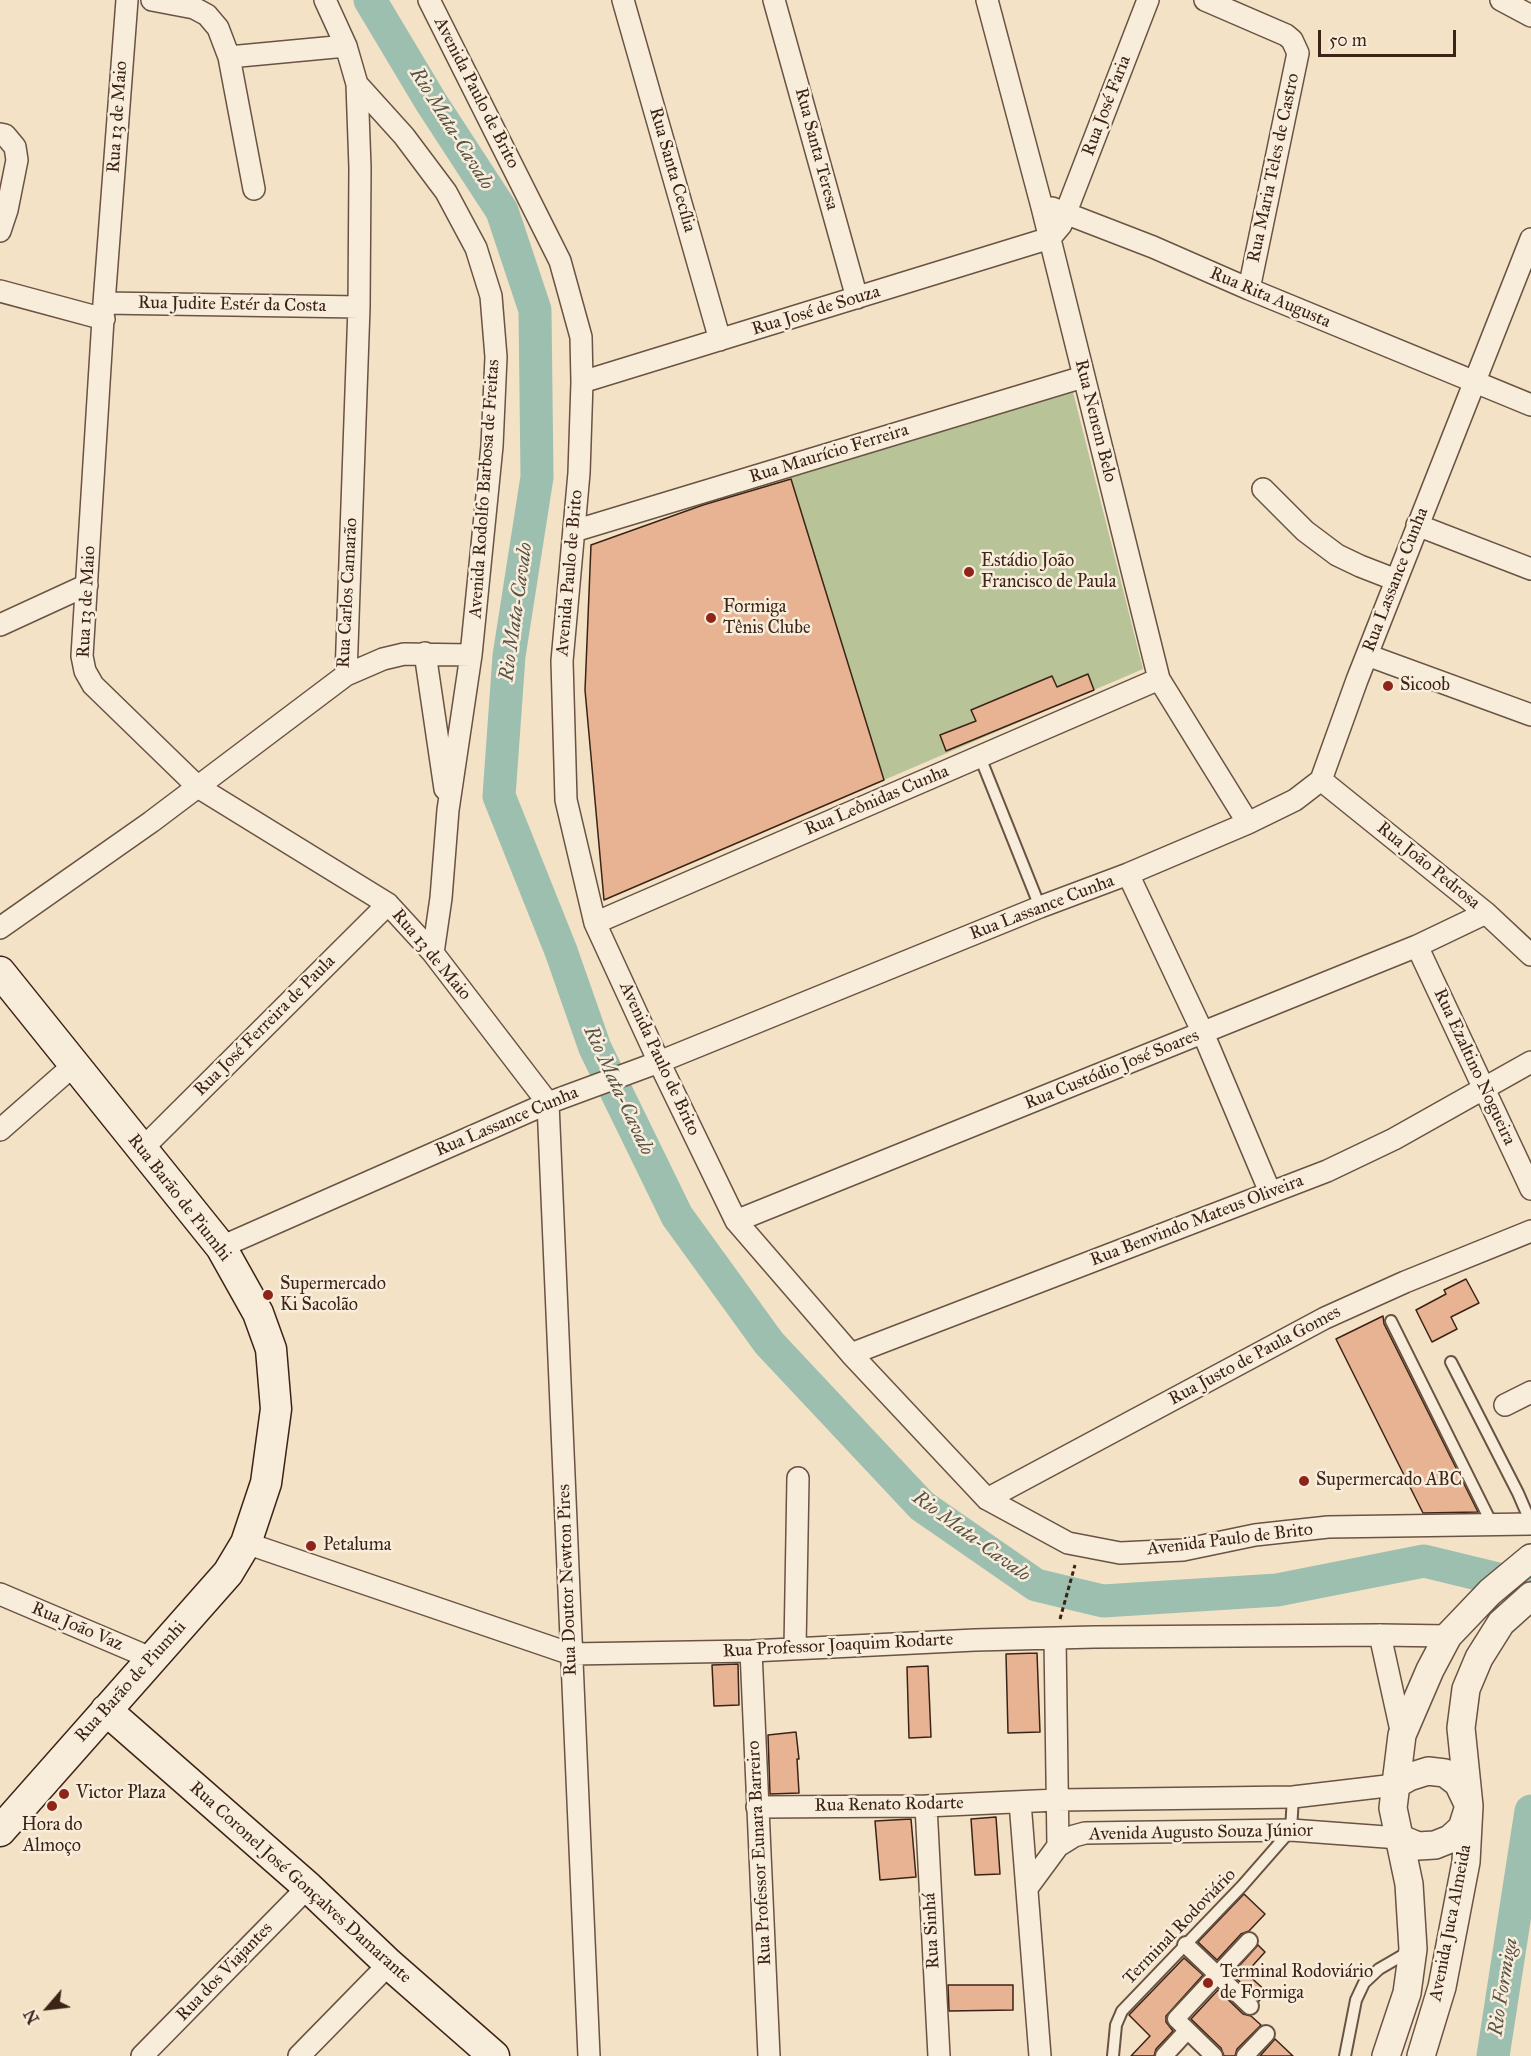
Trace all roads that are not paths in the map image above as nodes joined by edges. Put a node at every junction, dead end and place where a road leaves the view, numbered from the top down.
1 (127, 0) edge
2 (152, 0) edge
3 (325, 0) edge
4 (429, 0) edge
5 (623, 0) edge
6 (774, 0) edge
7 (987, 0) edge
8 (1148, 0) edge
9 (1205, 0) edge
10 (1501, 0) edge
11 (1531, 16) edge
12 (345, 46) junction
13 (229, 57) junction
14 (357, 84) junction
15 (0, 134) edge
16 (254, 189) dead end
17 (1042, 207) junction
18 (1065, 212) junction
19 (0, 231) edge
20 (1050, 238) junction
21 (1531, 239) edge
22 (1248, 289) junction
23 (0, 291) edge
24 (857, 298) junction
25 (359, 307) junction
26 (104, 311) junction
27 (720, 340) junction
28 (1083, 377) junction
29 (582, 382) junction
30 (1475, 383) junction
31 (1531, 405) edge
32 (1263, 489) dead end
33 (1417, 525) junction
34 (574, 531) junction
35 (1531, 569) edge
36 (1396, 580) junction
37 (87, 585) junction
38 (0, 625) edge
39 (425, 653) junction
40 (471, 655) junction
41 (1368, 655) junction
42 (346, 675) junction
43 (1160, 679) junction
44 (1531, 716) edge
45 (980, 757) junction
46 (1321, 780) junction
47 (198, 787) junction
48 (448, 810) junction
49 (1248, 823) junction
50 (1128, 874) junction
51 (388, 904) junction
52 (1040, 907) junction
53 (1486, 913) junction
54 (595, 923) junction
55 (0, 928) edge
56 (1417, 946) junction
57 (433, 953) junction
58 (1531, 955) edge
59 (0, 972) edge
60 (1203, 1033) junction
61 (659, 1062) junction
62 (1531, 1062) edge
63 (74, 1065) junction
64 (1484, 1089) junction
65 (548, 1103) junction
66 (0, 1130) edge
67 (142, 1149) junction
68 (1531, 1189) edge
69 (1270, 1192) junction
70 (736, 1221) junction
71 (1531, 1231) edge
72 (220, 1247) junction
73 (1391, 1321) dead end
74 (851, 1354) junction
75 (1450, 1362) dead end
76 (1531, 1392) edge
77 (1505, 1405) dead end
78 (798, 1478) dead end
79 (987, 1498) junction
80 (1491, 1524) junction
81 (1531, 1524) edge
82 (246, 1543) junction
83 (1531, 1558) edge
84 (0, 1594) edge
85 (1531, 1596) edge
86 (1450, 1633) junction
87 (1380, 1635) junction
88 (1055, 1638) junction
89 (795, 1648) junction
90 (751, 1651) junction
91 (571, 1654) junction
92 (153, 1659) junction
93 (106, 1710) junction
94 (1402, 1735) junction
95 (1395, 1785) junction
96 (1293, 1797) junction
97 (1057, 1800) junction
98 (1020, 1802) junction
99 (926, 1806) junction
100 (1469, 1806) junction
101 (758, 1807) junction
102 (1291, 1830) junction
103 (0, 1831) edge
104 (1399, 1838) junction
105 (1058, 1846) junction
106 (308, 1887) junction
107 (1027, 1887) junction
108 (1250, 1941) dead end
109 (1186, 1945) junction
110 (1413, 1949) junction
111 (389, 1964) junction
112 (1218, 1975) junction
113 (1250, 2006) dead end
114 (1187, 2031) junction
115 (1266, 2034) dead end
116 (142, 2056) edge
117 (299, 2056) edge
118 (494, 2056) edge
119 (589, 2056) edge
120 (769, 2056) edge
121 (939, 2056) edge
122 (1040, 2056) edge
123 (1113, 2056) edge
124 (1164, 2056) edge
125 (1214, 2056) edge
126 (1245, 2056) edge
127 (1345, 2056) edge
128 (1386, 2056) edge
129 (1421, 2056) edge

1 - 26 street, Rua 13 de Maio
2 - 13 street
3 - 12 street, Avenida Rodolfo Barbosa de Freitas
4 - 29 street, Avenida Paulo de Brito
5 - 27 street, Rua Santa Cecília
6 - 24 street, Rua Santa Teresa
7 - 17 street, Rua Nenem Belo
8 - 18 street, Rua José Faria
9 - 22 street, Rua Maria Teles de Castro
10 - 11 street
12 - 13 street
12 - 14 street, Avenida Rodolfo Barbosa de Freitas
13 - 16 street
14 - 25 street, Rua Carlos Camarão
14 - 40 street, Avenida Rodolfo Barbosa de Freitas
15 - 19 street
17 - 18 street, Rua Rita Augusta
17 - 20 street, Rua Nenem Belo
18 - 20 street, Rua José Faria
18 - 22 street, Rua Rita Augusta
20 - 24 street, Rua José de Souza
20 - 28 street, Rua Nenem Belo
21 - 30 street, Rua Lassance Cunha
22 - 30 street, Rua Rita Augusta
23 - 26 street, Rua Judite Estér da Costa
24 - 27 street, Rua José de Souza
25 - 26 street, Rua Judite Estér da Costa
25 - 42 street, Rua Carlos Camarão
26 - 37 street, Rua 13 de Maio
27 - 29 street, Rua José de Souza
28 - 34 street, Rua Maurício Ferreira
28 - 43 street, Rua Nenem Belo
29 - 34 street, Avenida Paulo de Brito
30 - 31 street, Rua Rita Augusta
30 - 33 street, Rua Lassance Cunha
32 - 36 street
33 - 35 street
33 - 36 street, Rua Lassance Cunha
34 - 54 street, Avenida Paulo de Brito
36 - 41 street, Rua Lassance Cunha
37 - 38 street
37 - 47 street, Rua 13 de Maio
39 - 40 street
39 - 42 street
39 - 48 street
40 - 48 street, Avenida Rodolfo Barbosa de Freitas
41 - 44 street
41 - 46 street, Rua Lassance Cunha
42 - 47 street, Rua Carlos Camarão
43 - 45 street, Rua Leônidas Cunha
43 - 49 street, Rua Nenem Belo
45 - 52 lane
45 - 54 street, Rua Leônidas Cunha
46 - 49 street, Rua Lassance Cunha
46 - 53 street, Rua João Pedrosa
47 - 51 street, Rua 13 de Maio
47 - 55 street, Rua Carlos Camarão
48 - 57 street, Avenida Rodolfo Barbosa de Freitas
49 - 50 street, Rua Lassance Cunha
50 - 52 street, Rua Lassance Cunha
50 - 60 street
51 - 57 street, Rua 13 de Maio
51 - 67 street, Rua José Ferreira de Paula
52 - 61 street, Rua Lassance Cunha
53 - 56 street, Rua Custódio José Soares
53 - 58 street, Rua João Pedrosa
54 - 61 street, Avenida Paulo de Brito
56 - 60 street, Rua Custódio José Soares
56 - 64 street, Rua Ezaltino Nogueira
57 - 65 street, Rua 13 de Maio
59 - 63 main road, Rua Barão de Piumhi
60 - 69 street
60 - 70 street, Rua Custódio José Soares
61 - 65 street, Rua Lassance Cunha
61 - 70 street, Avenida Paulo de Brito
62 - 64 street, Rua Benvindo Mateus Oliveira
63 - 66 street
63 - 67 main road, Rua Barão de Piumhi
64 - 68 street, Rua Ezaltino Nogueira
64 - 69 street, Rua Benvindo Mateus Oliveira
65 - 72 street, Rua Lassance Cunha
65 - 91 street, Rua Doutor Newton Pires
67 - 72 main road, Rua Barão de Piumhi
69 - 74 street, Rua Benvindo Mateus Oliveira
70 - 74 street, Avenida Paulo de Brito
71 - 79 street, Rua Justo de Paula Gomes
72 - 82 main road, Rua Barão de Piumhi
73 - 80 lane
74 - 79 street, Avenida Paulo de Brito
75 - 81 lane
76 - 77 street
78 - 89 street
79 - 80 street, Avenida Paulo de Brito
80 - 81 street, Avenida Paulo de Brito
82 - 91 street, Rua Professor Joaquim Rodarte
82 - 92 main road, Rua Barão de Piumhi
83 - 86 street, Avenida Juca Almeida
84 - 92 street, Rua João Vaz
85 - 100 street, Avenida Juca Almeida
86 - 87 street, Rua Professor Joaquim Rodarte
86 - 94 street, Avenida Juca Almeida
87 - 88 street, Rua Professor Joaquim Rodarte
87 - 94 street
88 - 89 street, Rua Professor Joaquim Rodarte
88 - 97 street
89 - 90 street, Rua Professor Joaquim Rodarte
90 - 91 street, Rua Professor Joaquim Rodarte
90 - 101 street, Rua Professor Eunara Barreiro
91 - 119 street, Rua Doutor Newton Pires
92 - 93 main road, Rua Barão de Piumhi
93 - 103 main road, Rua Barão de Piumhi
93 - 106 main road, Rua Coronel José Gonçalves Damarante
94 - 95 street, Avenida Juca Almeida
95 - 96 street, Avenida Augusto Souza Júnior
95 - 100 street
95 - 104 street, Avenida Juca Almeida
96 - 97 street, Avenida Augusto Souza Júnior
96 - 102 lane
97 - 98 street, Avenida Augusto Souza Júnior
97 - 105 street
98 - 99 street, Rua Renato Rodarte
98 - 107 street
99 - 101 street, Rua Renato Rodarte
99 - 121 street, Rua Sinhá
100 - 104 street
100 - 129 street, Avenida Juca Almeida
101 - 120 street, Rua Professor Eunara Barreiro
102 - 104 street, Avenida Augusto Souza Júnior
102 - 105 street, Avenida Augusto Souza Júnior
102 - 109 lane, Terminal Rodoviário
104 - 110 street, Avenida Juca Almeida
105 - 107 street, Avenida Augusto Souza Júnior
106 - 111 main road, Rua Coronel José Gonçalves Damarante
106 - 116 street, Rua dos Viajantes
107 - 122 street
108 - 112 street
109 - 112 street
109 - 123 lane, Terminal Rodoviário
110 - 127 lane
110 - 128 street, Avenida Juca Almeida
111 - 117 street
111 - 118 main road, Rua Coronel José Gonçalves Damarante
112 - 113 street
112 - 114 street
114 - 124 street
114 - 125 street
115 - 126 street

